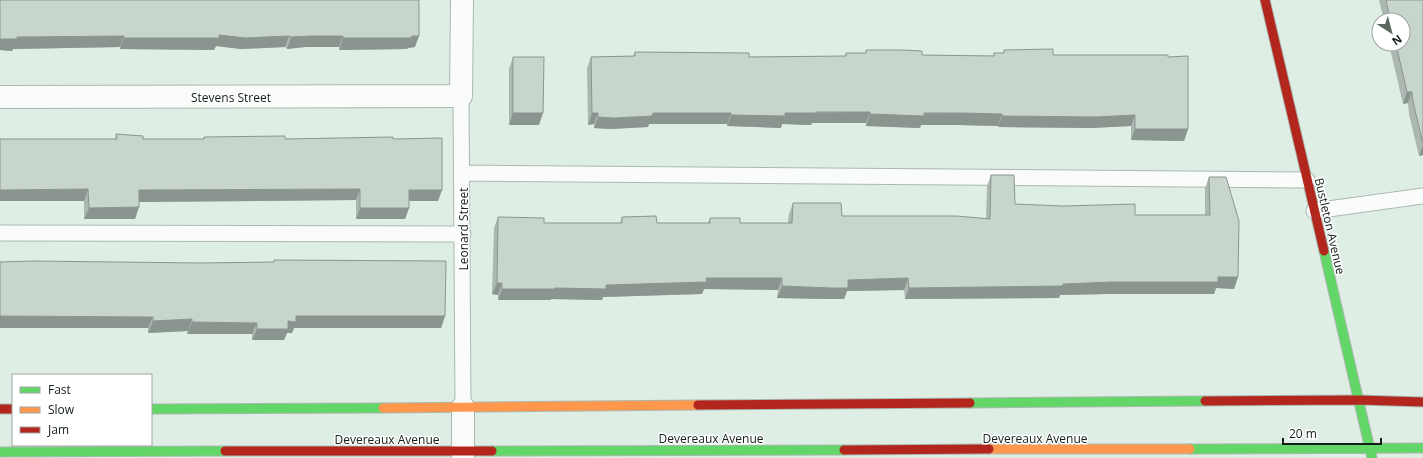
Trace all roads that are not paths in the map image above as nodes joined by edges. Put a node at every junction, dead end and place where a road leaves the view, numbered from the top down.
1 (462, 0) edge
2 (1265, 0) edge
3 (462, 96) junction
4 (0, 97) edge
5 (462, 173) junction
6 (1307, 180) junction
7 (1423, 196) edge
8 (1314, 211) junction
9 (0, 233) edge
10 (463, 234) junction
11 (1359, 400) junction
12 (1423, 402) edge
13 (463, 407) junction
14 (0, 409) edge
15 (12, 409) edge
16 (152, 409) edge
17 (1423, 448) edge
18 (0, 452) edge
19 (1371, 453) edge
20 (463, 454) edge

1 - 3 street, Leonard Street
2 - 6 street, Bustleton Avenue
3 - 4 street, Stevens Street
3 - 5 lane, Leonard Street
5 - 6 lane
5 - 10 lane, Leonard Street
6 - 8 street, Bustleton Avenue
7 - 8 lane
8 - 11 street, Bustleton Avenue
9 - 10 lane
10 - 13 lane, Leonard Street
11 - 12 street
11 - 13 street
11 - 19 street, Bustleton Avenue
13 - 16 street
13 - 20 street, Leonard Street
14 - 15 street
17 - 19 street, Devereaux Avenue
18 - 20 street, Devereaux Avenue
19 - 20 street, Devereaux Avenue

